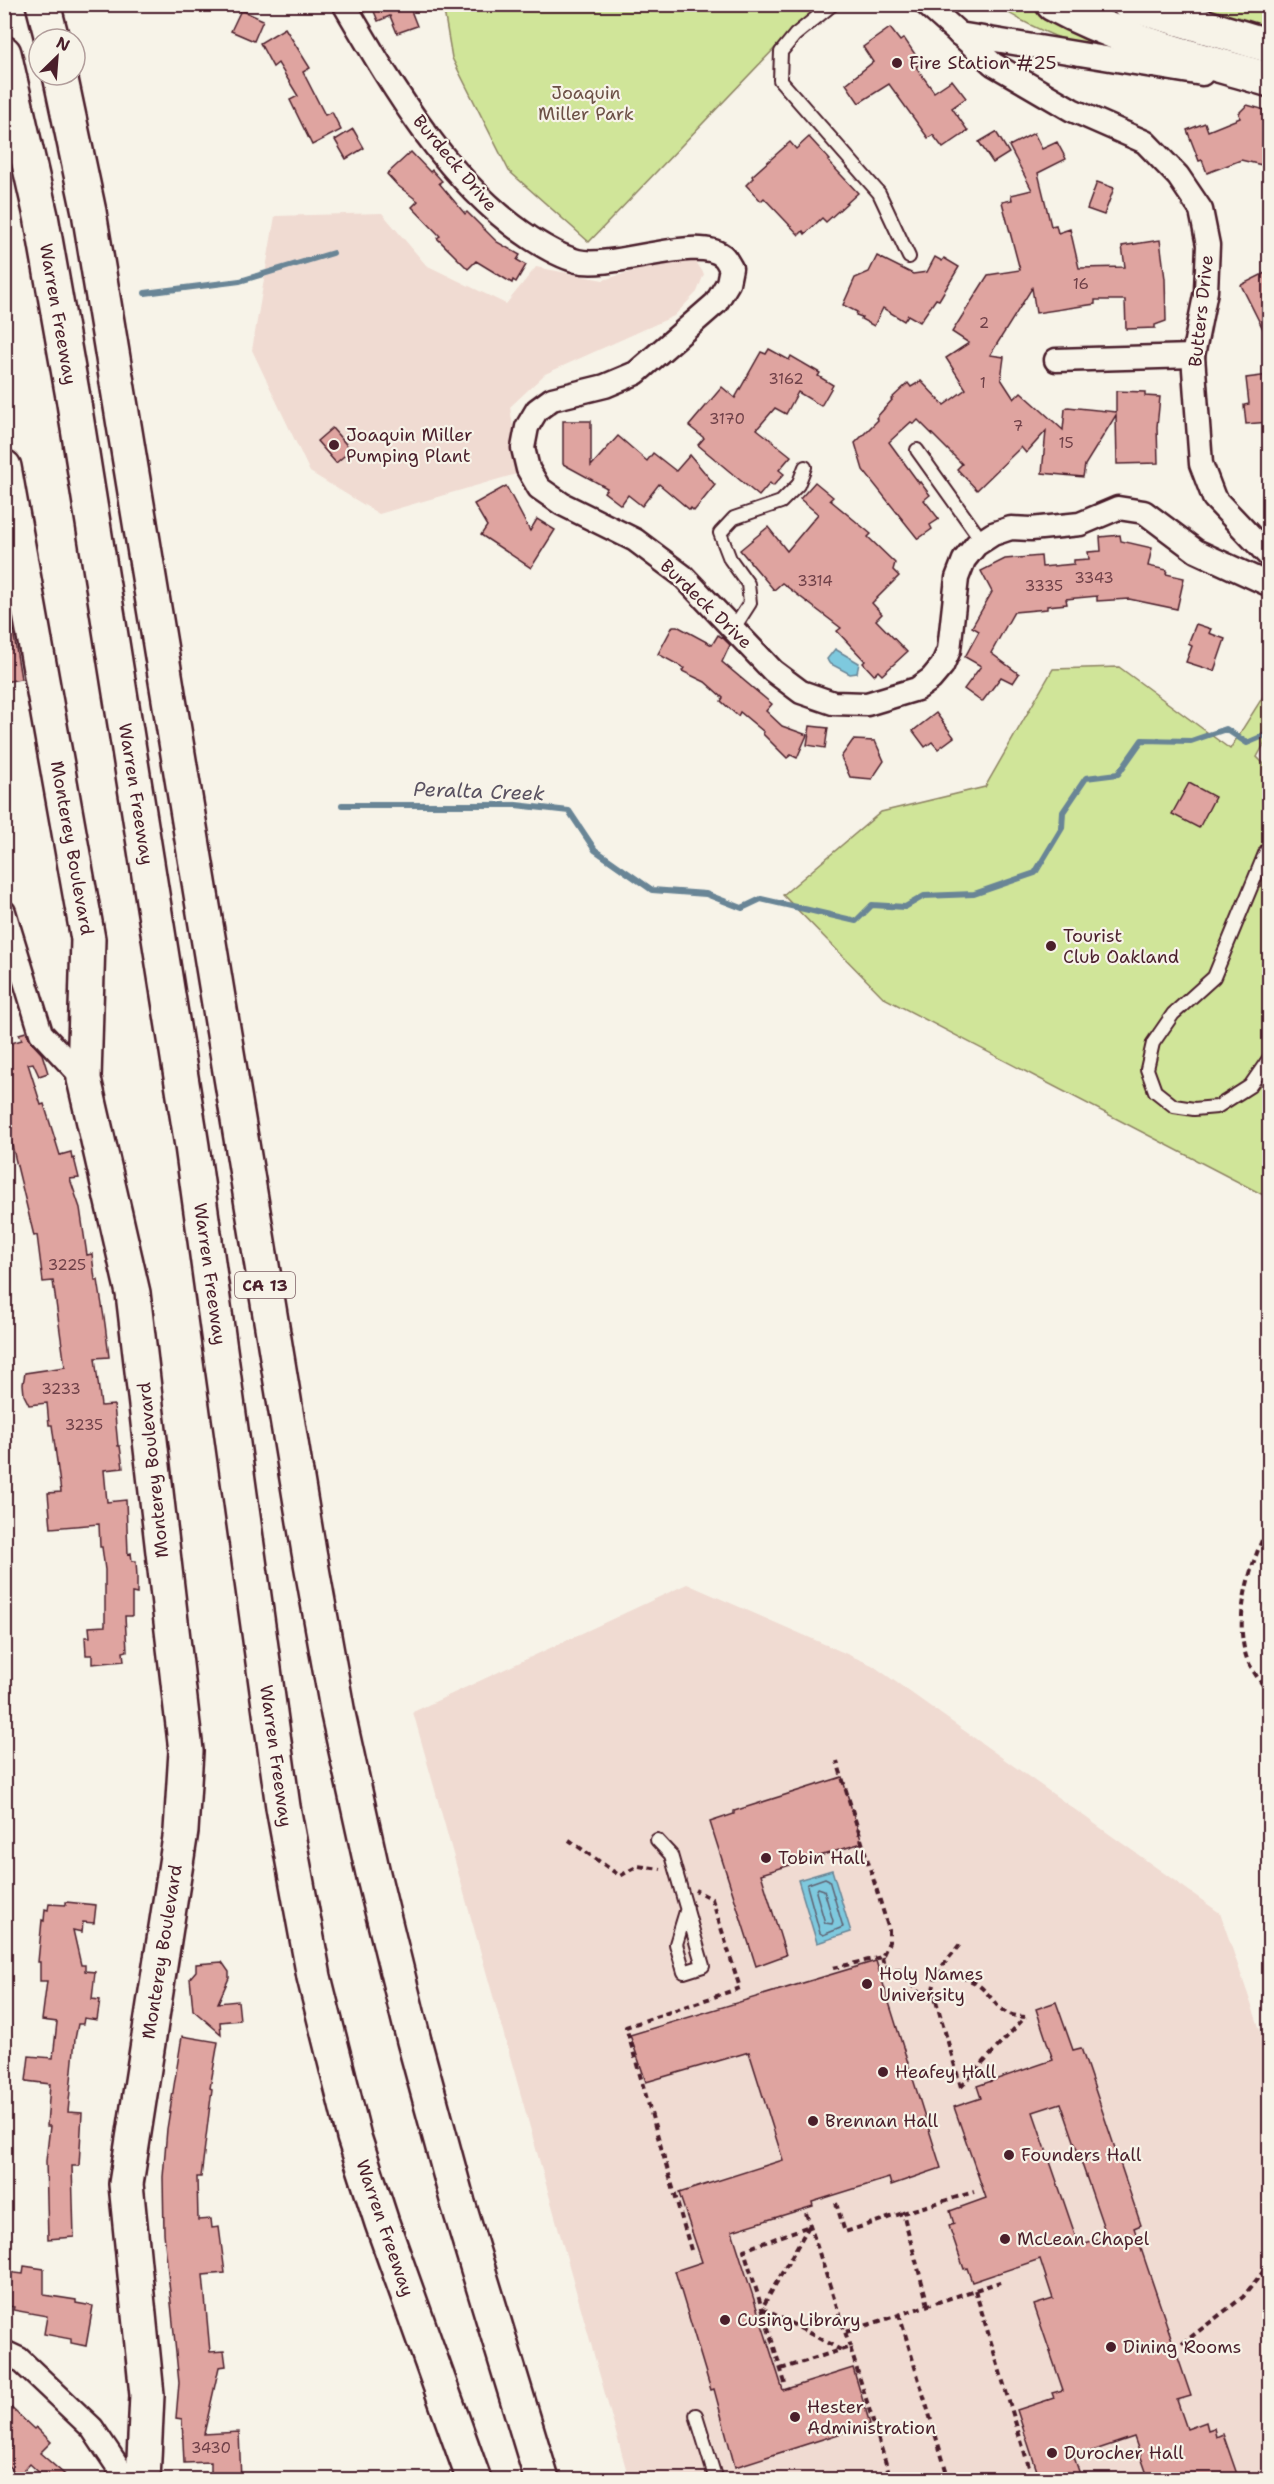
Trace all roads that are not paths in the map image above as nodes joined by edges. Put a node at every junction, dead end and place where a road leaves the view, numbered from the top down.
1 (43, 4) edge
2 (344, 4) edge
3 (832, 4) edge
4 (926, 4) edge
5 (1053, 4) edge
6 (1129, 4) edge
7 (49, 27) edge
8 (958, 33) junction
9 (1269, 46) edge
10 (4, 54) edge
11 (1269, 80) edge
12 (1269, 85) edge
13 (63, 87) edge
14 (4, 142) edge
15 (909, 257) dead end
16 (1193, 356) junction
17 (1056, 360) dead end
18 (73, 397) junction
19 (917, 450) dead end
20 (4, 467) edge
21 (805, 467) dead end
22 (982, 541) junction
23 (1269, 557) edge
24 (1269, 585) edge
25 (734, 628) junction
26 (1266, 851) dead end
27 (4, 912) edge
28 (1269, 1057) edge
29 (84, 1079) junction
30 (657, 1840) dead end
31 (687, 1908) dead end
32 (4, 2352) edge
33 (696, 2415) dead end
34 (127, 2480) edge
35 (143, 2480) edge
36 (474, 2480) edge
37 (542, 2480) edge
38 (716, 2480) edge

1 - 7 main road
2 - 25 street, Burdeck Drive
3 - 15 lane
4 - 8 street, Butters Drive
5 - 11 main road
6 - 9 main road
8 - 12 street
8 - 16 street, Butters Drive
10 - 18 main road, Warren Freeway / CA 13
13 - 37 main road, CA 13
14 - 18 main road
16 - 17 street
16 - 23 street, Butters Drive
18 - 36 main road, Warren Freeway / CA 13
19 - 22 lane
20 - 29 main road, Monterey Boulevard
21 - 25 lane
22 - 24 street, Burdeck Drive
22 - 25 street, Burdeck Drive
26 - 28 lane
27 - 29 street
29 - 35 main road, Monterey Boulevard
30 - 31 lane
32 - 34 street
33 - 38 lane

